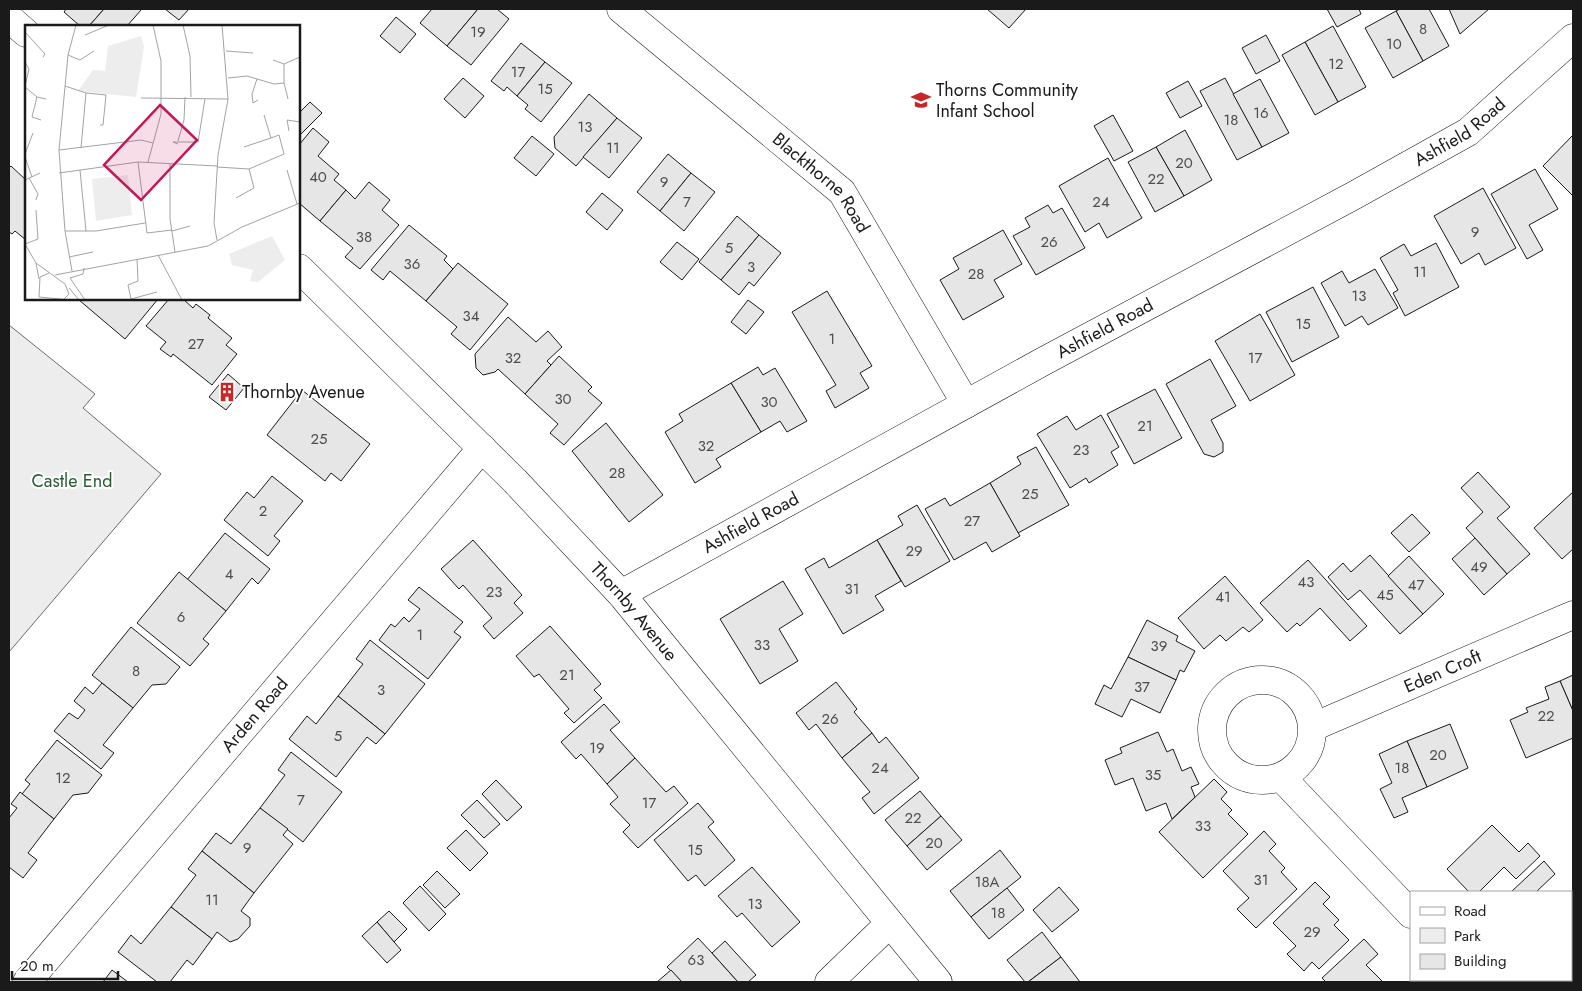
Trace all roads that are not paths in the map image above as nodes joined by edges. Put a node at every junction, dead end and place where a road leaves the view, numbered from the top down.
1 (621, 9) edge
2 (9, 18) edge
3 (25, 31) edge
4 (1573, 38) edge
5 (300, 269) edge
6 (966, 404) junction
7 (482, 448) junction
8 (621, 594) junction
9 (1573, 615) edge
10 (1313, 727) junction
11 (1282, 778) junction
12 (1410, 913) edge
13 (889, 924) junction
14 (27, 982) edge
15 (829, 982) edge
16 (938, 982) edge

1 - 6 street, Blackthorne Road
2 - 3 street
4 - 6 street, Ashfield Road
5 - 7 street, Thornby Avenue
6 - 8 street, Ashfield Road
7 - 8 street, Thornby Avenue
7 - 14 street, Arden Road
8 - 13 street, Thornby Avenue
9 - 10 street, Eden Croft
10 - 11 street
10 - 11 street
11 - 12 street
13 - 15 street
13 - 16 street, Thornby Avenue

